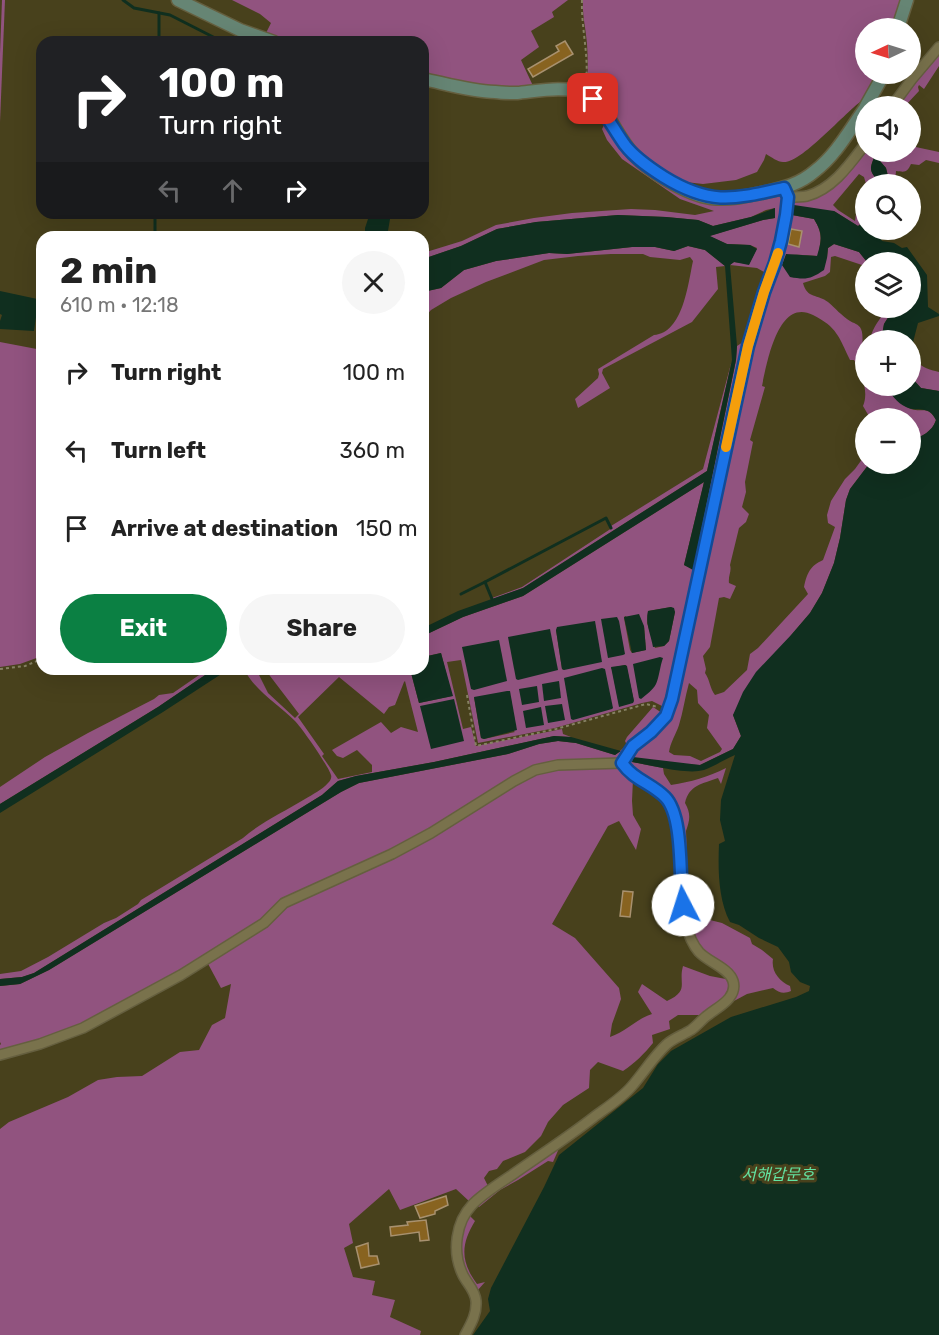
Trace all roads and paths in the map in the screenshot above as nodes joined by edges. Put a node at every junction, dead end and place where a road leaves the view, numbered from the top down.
1 (178, 0) edge
2 (582, 0) edge
3 (907, 0) edge
4 (901, 18) edge
5 (257, 36) edge
6 (939, 47) edge
7 (429, 80) edge
8 (585, 93) junction
9 (899, 96) edge
10 (855, 123) edge
11 (855, 157) edge
12 (786, 192) junction
13 (36, 661) edge
14 (0, 669) edge
15 (467, 695) dead end
16 (666, 716) junction
17 (622, 763) junction
18 (0, 1054) edge
19 (465, 1335) edge

1 - 5 street
2 - 8 path
3 - 4 street
6 - 9 street
7 - 8 street
8 - 12 street
10 - 12 street
11 - 12 street
12 - 16 street
13 - 14 path
15 - 16 path
16 - 17 street
17 - 18 street
17 - 19 street

